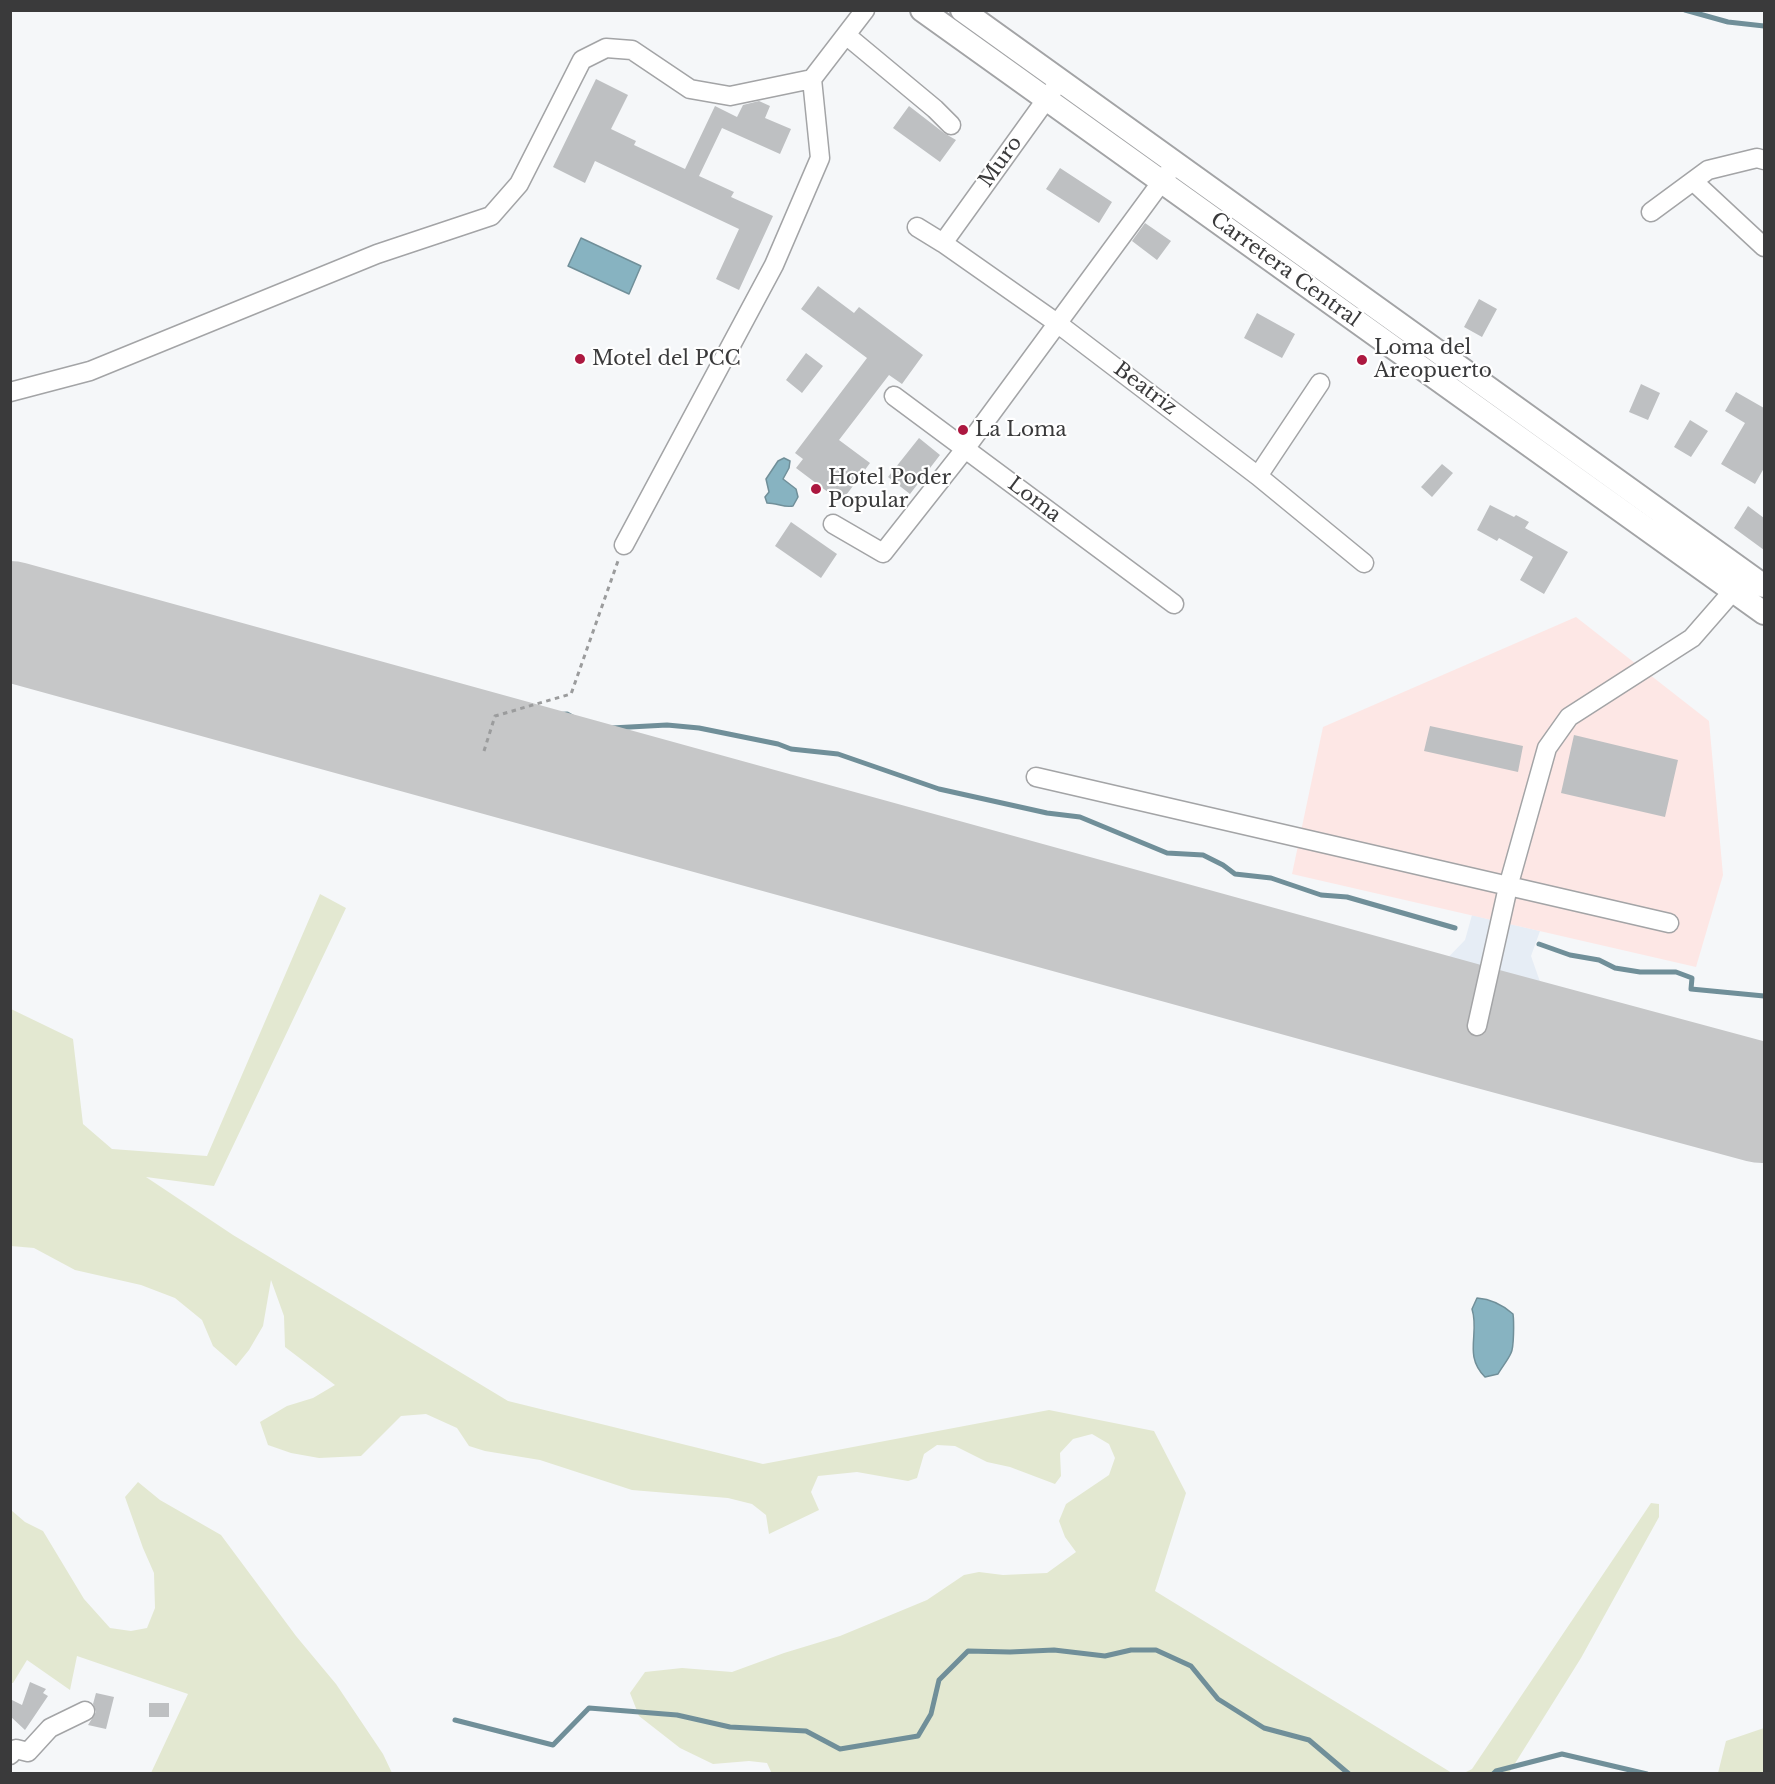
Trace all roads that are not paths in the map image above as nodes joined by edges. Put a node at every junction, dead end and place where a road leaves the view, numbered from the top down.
1 (865, 10) edge
2 (922, 10) edge
3 (962, 10) edge
4 (846, 35) junction
5 (812, 79) junction
6 (1053, 91) junction
7 (951, 125) dead end
8 (1764, 160) edge
9 (1168, 173) junction
10 (1693, 181) junction
11 (1651, 212) dead end
12 (917, 227) dead end
13 (943, 243) junction
14 (1764, 247) edge
15 (1057, 323) junction
16 (1320, 383) dead end
17 (10, 392) edge
18 (894, 396) dead end
19 (965, 449) junction
20 (1258, 476) junction
21 (833, 524) dead end
22 (624, 545) road end
23 (1364, 563) dead end
24 (1748, 584) edge
25 (1174, 604) dead end
26 (1764, 613) edge
27 (1036, 777) dead end
28 (1508, 887) junction
29 (1669, 923) dead end
30 (1477, 1026) dead end
31 (85, 1711) dead end
32 (13, 1752) edge

1 - 4 street
2 - 6 main road, Carretera Central
3 - 6 main road, Carretera Central
4 - 5 street
4 - 7 street
5 - 17 street
5 - 22 street
6 - 9 main road, Carretera Central
6 - 13 street, Muro
8 - 10 street
9 - 15 street
9 - 24 main road, Carretera Central
10 - 11 street
10 - 14 street
12 - 13 street, Beatriz
13 - 15 street, Beatriz
15 - 19 street
15 - 20 street, Beatriz
16 - 20 street
18 - 19 street, Loma
19 - 21 street
19 - 25 street, Loma
20 - 23 street, Beatriz
24 - 26 main road, Carretera Central
24 - 28 street
27 - 28 street
28 - 29 street
28 - 30 street
31 - 32 street

